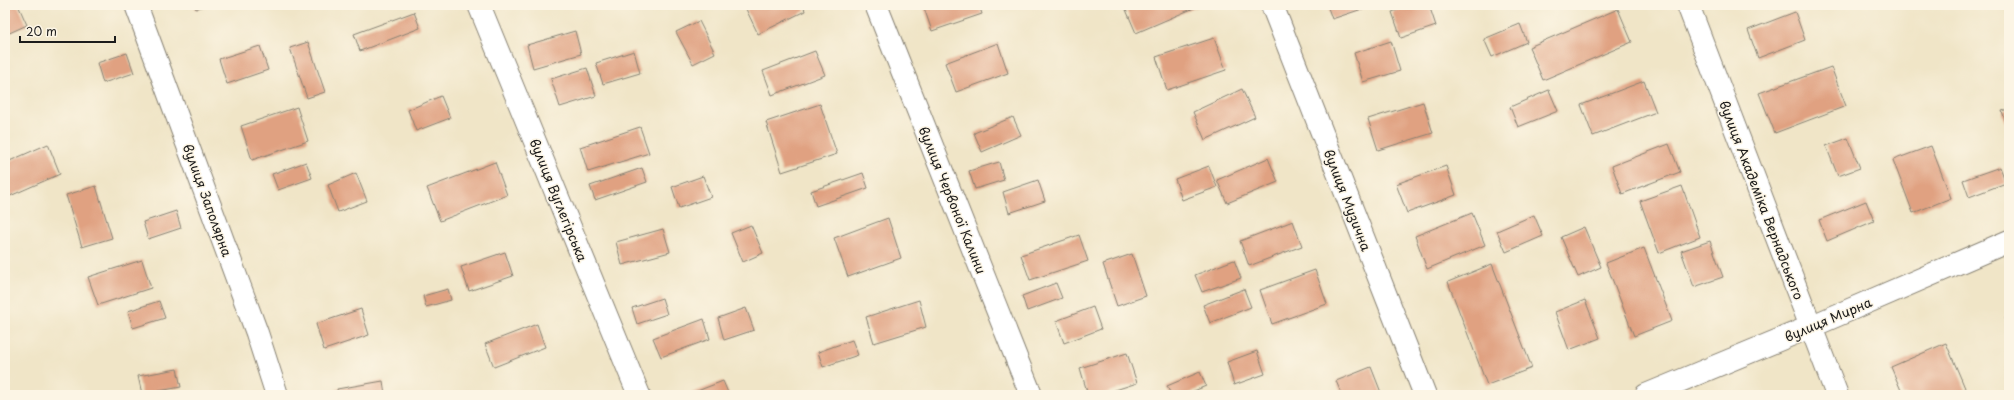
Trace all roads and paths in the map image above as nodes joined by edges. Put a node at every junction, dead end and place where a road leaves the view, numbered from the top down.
1 (136, 5) edge
2 (479, 5) edge
3 (876, 5) edge
4 (1272, 5) edge
5 (1688, 5) edge
6 (2009, 241) edge
7 (1810, 327) junction
8 (277, 395) edge
9 (639, 395) edge
10 (1031, 395) edge
11 (1425, 395) edge
12 (1646, 395) edge
13 (1837, 395) edge

1 - 8 street, вулиця Заполярна
2 - 9 street, вулиця Вуглегірська
3 - 10 street, вулиця Червоної Калини
4 - 11 street, вулиця Музична
5 - 7 street, вулиця Академіка Вернадського
6 - 7 street, вулиця Мирна
7 - 12 street, вулиця Мирна
7 - 13 street, вулиця Академіка Вернадського

